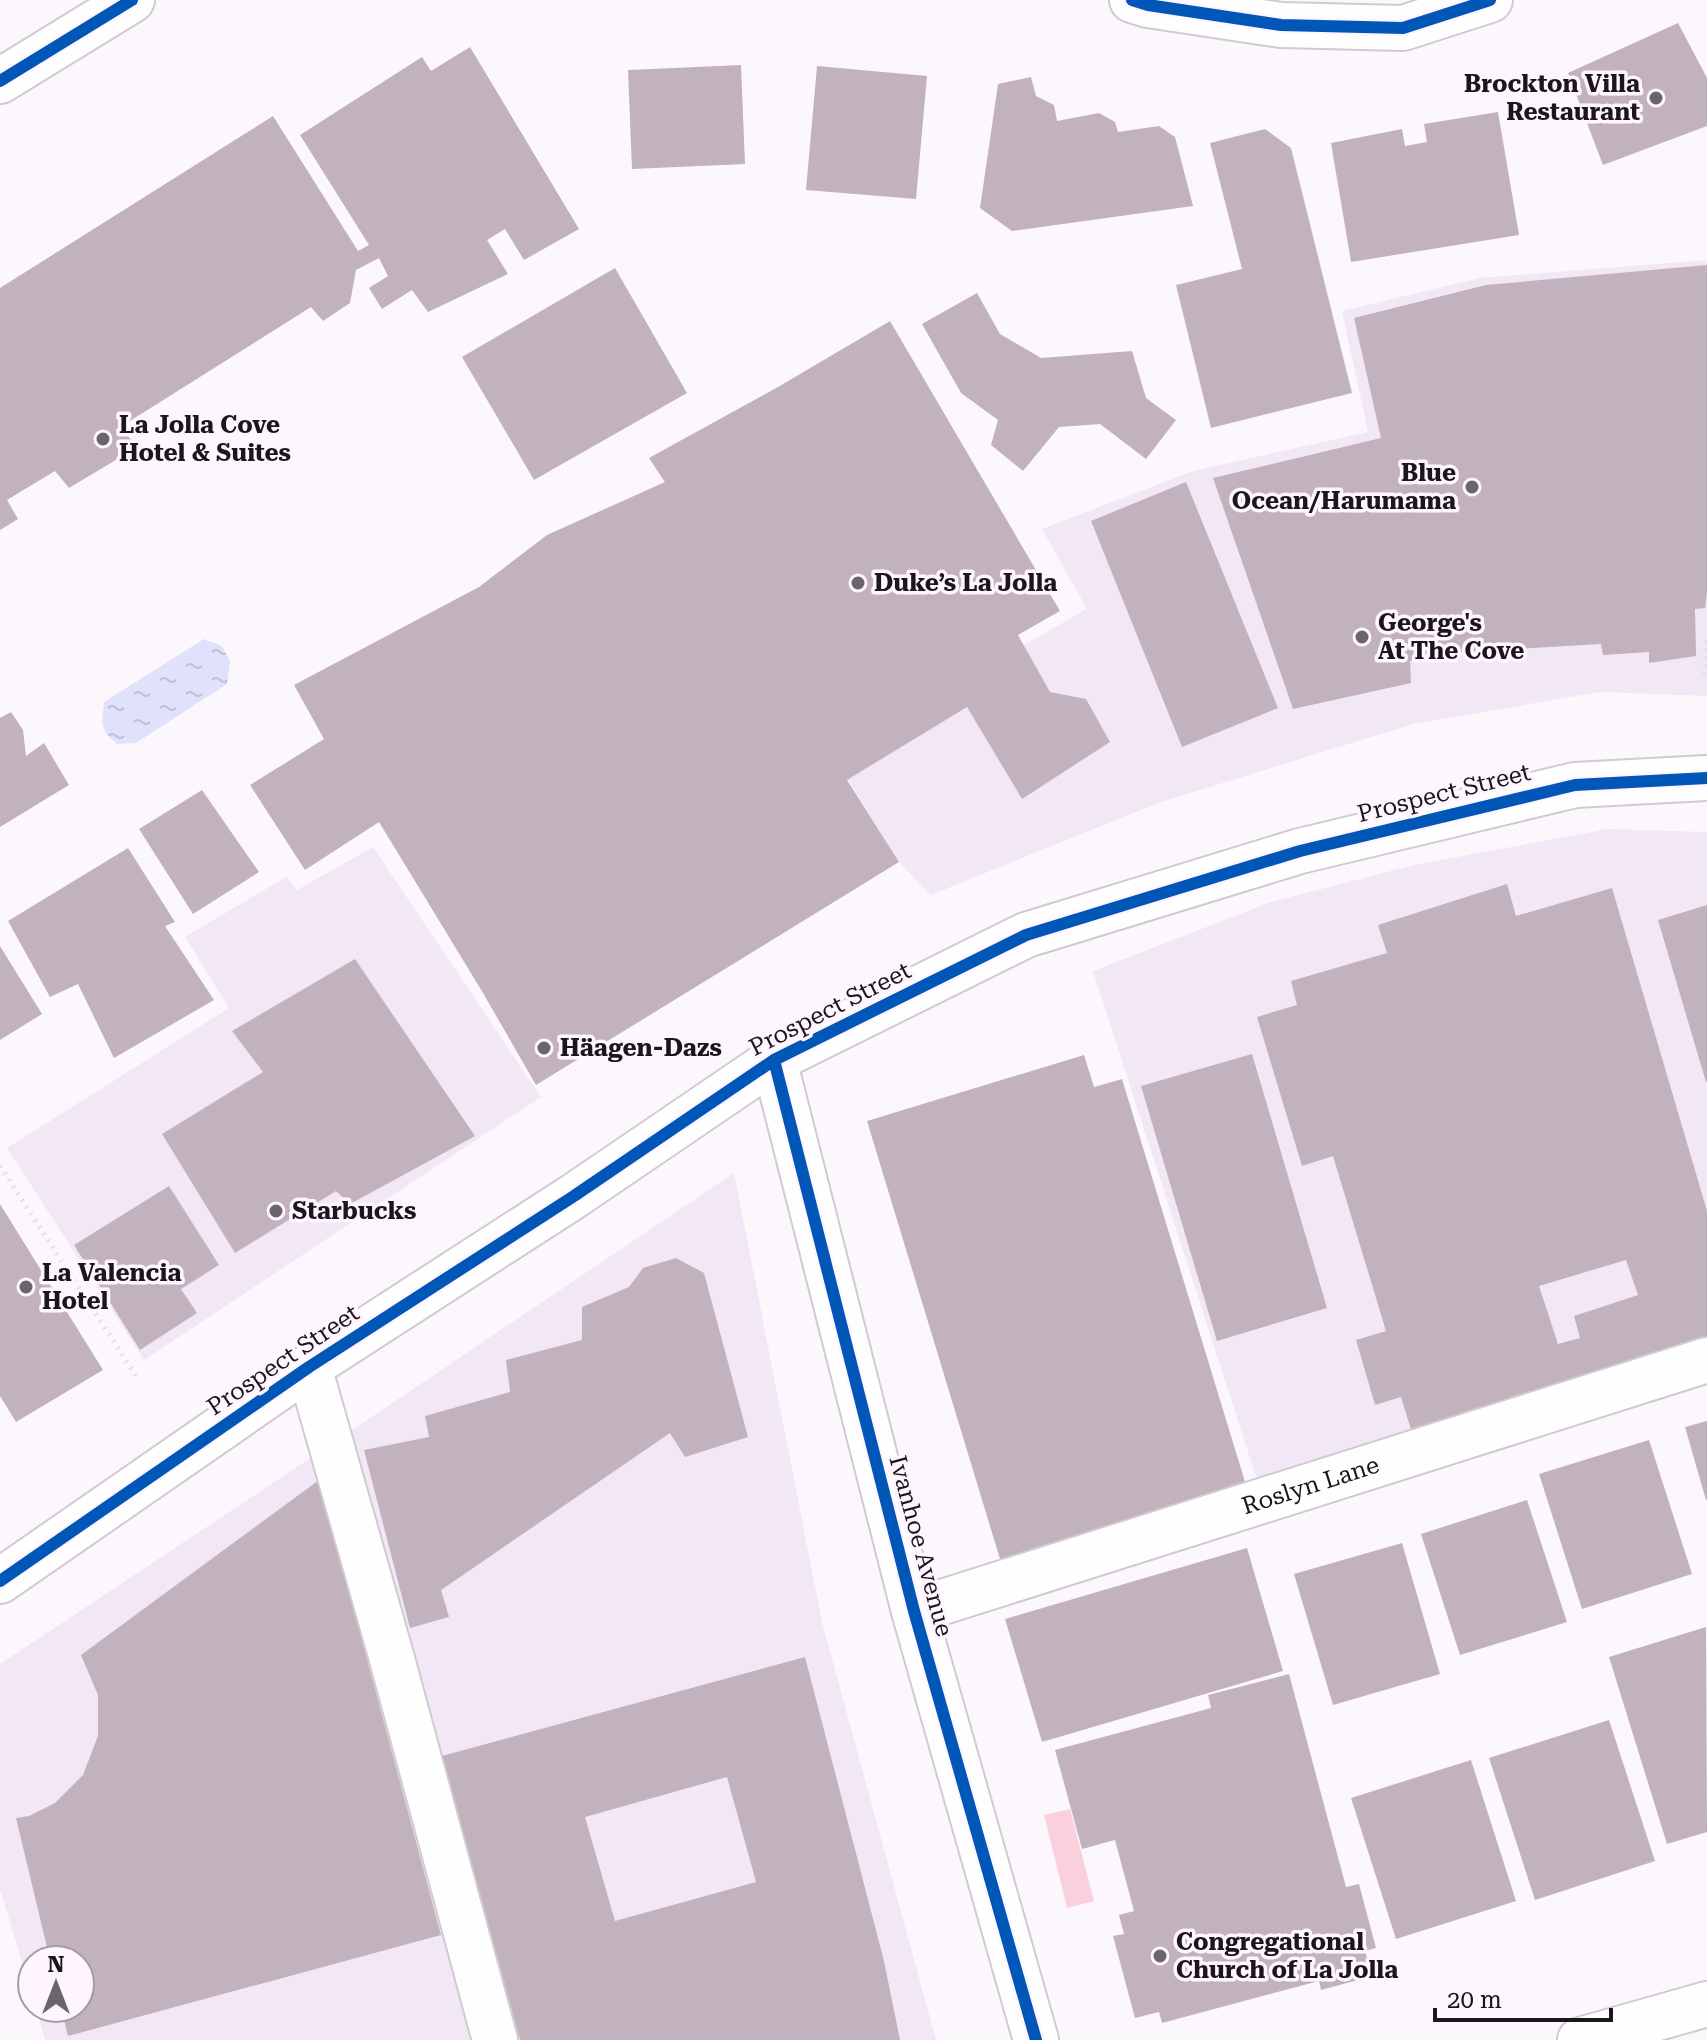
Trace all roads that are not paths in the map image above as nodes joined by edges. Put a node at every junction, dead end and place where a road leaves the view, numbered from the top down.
1 (132, 0) edge
2 (1132, 0) edge
3 (1490, 0) edge
4 (0, 81) edge
5 (1707, 778) edge
6 (774, 1060) junction
7 (1707, 1360) edge
8 (309, 1367) junction
9 (0, 1581) edge
10 (914, 1611) junction
11 (1707, 2004) edge
12 (495, 2040) edge
13 (1036, 2040) edge
14 (1580, 2040) edge

1 - 4 main road
2 - 3 main road
5 - 6 main road, Prospect Street
6 - 8 main road, Prospect Street
6 - 10 main road, Ivanhoe Avenue
7 - 10 main road, Roslyn Lane
8 - 9 main road, Prospect Street
8 - 12 main road
10 - 13 main road, Ivanhoe Avenue
11 - 14 main road

